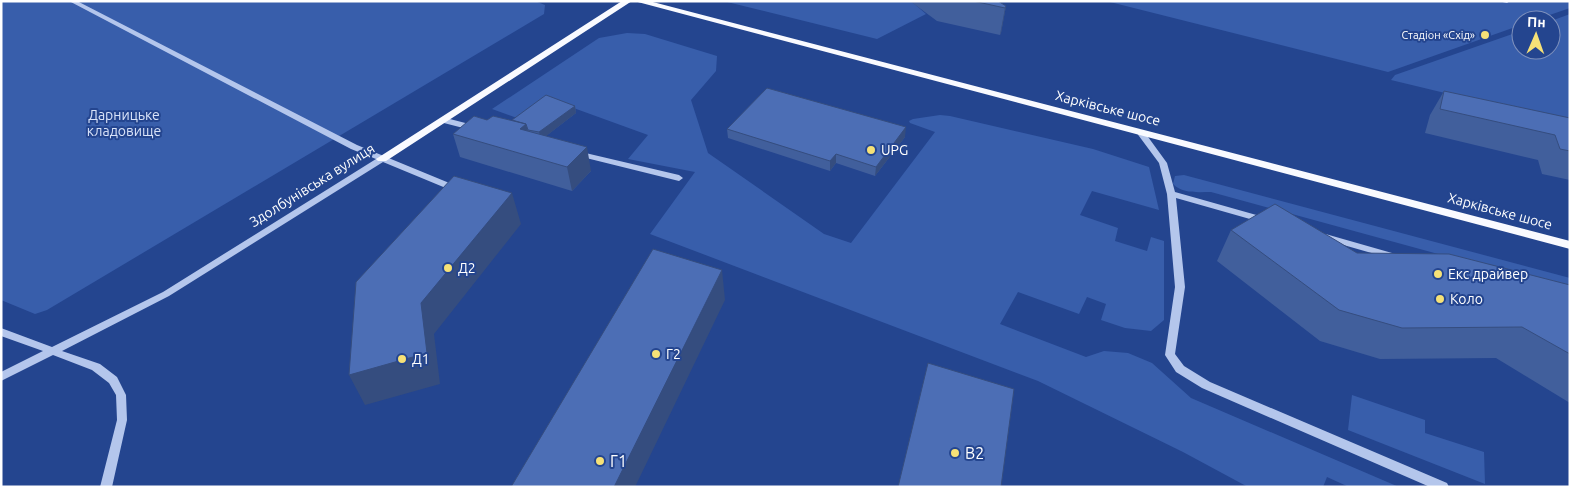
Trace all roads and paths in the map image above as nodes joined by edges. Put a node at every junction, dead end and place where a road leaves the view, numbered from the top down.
1 (72, 1) edge
2 (628, 1) edge
3 (638, 1) edge
4 (1501, 1) edge
5 (1507, 1) edge
6 (443, 120) junction
7 (487, 131) edge
8 (1140, 132) junction
9 (564, 150) edge
10 (382, 159) junction
11 (679, 178) dead end
12 (456, 190) edge
13 (1171, 194) junction
14 (1276, 223) edge
15 (1314, 234) edge
16 (1570, 245) edge
17 (1409, 260) edge
18 (1, 332) edge
19 (54, 350) junction
20 (1, 377) edge
21 (106, 487) edge
22 (1443, 487) edge

1 - 10 street
2 - 6 main road, Здолбунівська вулиця
3 - 8 main road, Харківське шосе
4 - 5 street
6 - 7 street
6 - 10 main road, Здолбунівська вулиця
8 - 13 street
8 - 16 main road, Харківське шосе
9 - 11 street
10 - 12 street
10 - 19 street, Здолбунівська вулиця
13 - 14 street
13 - 22 street
15 - 17 street
18 - 19 street
19 - 20 street, Здолбунівська вулиця
19 - 21 street

